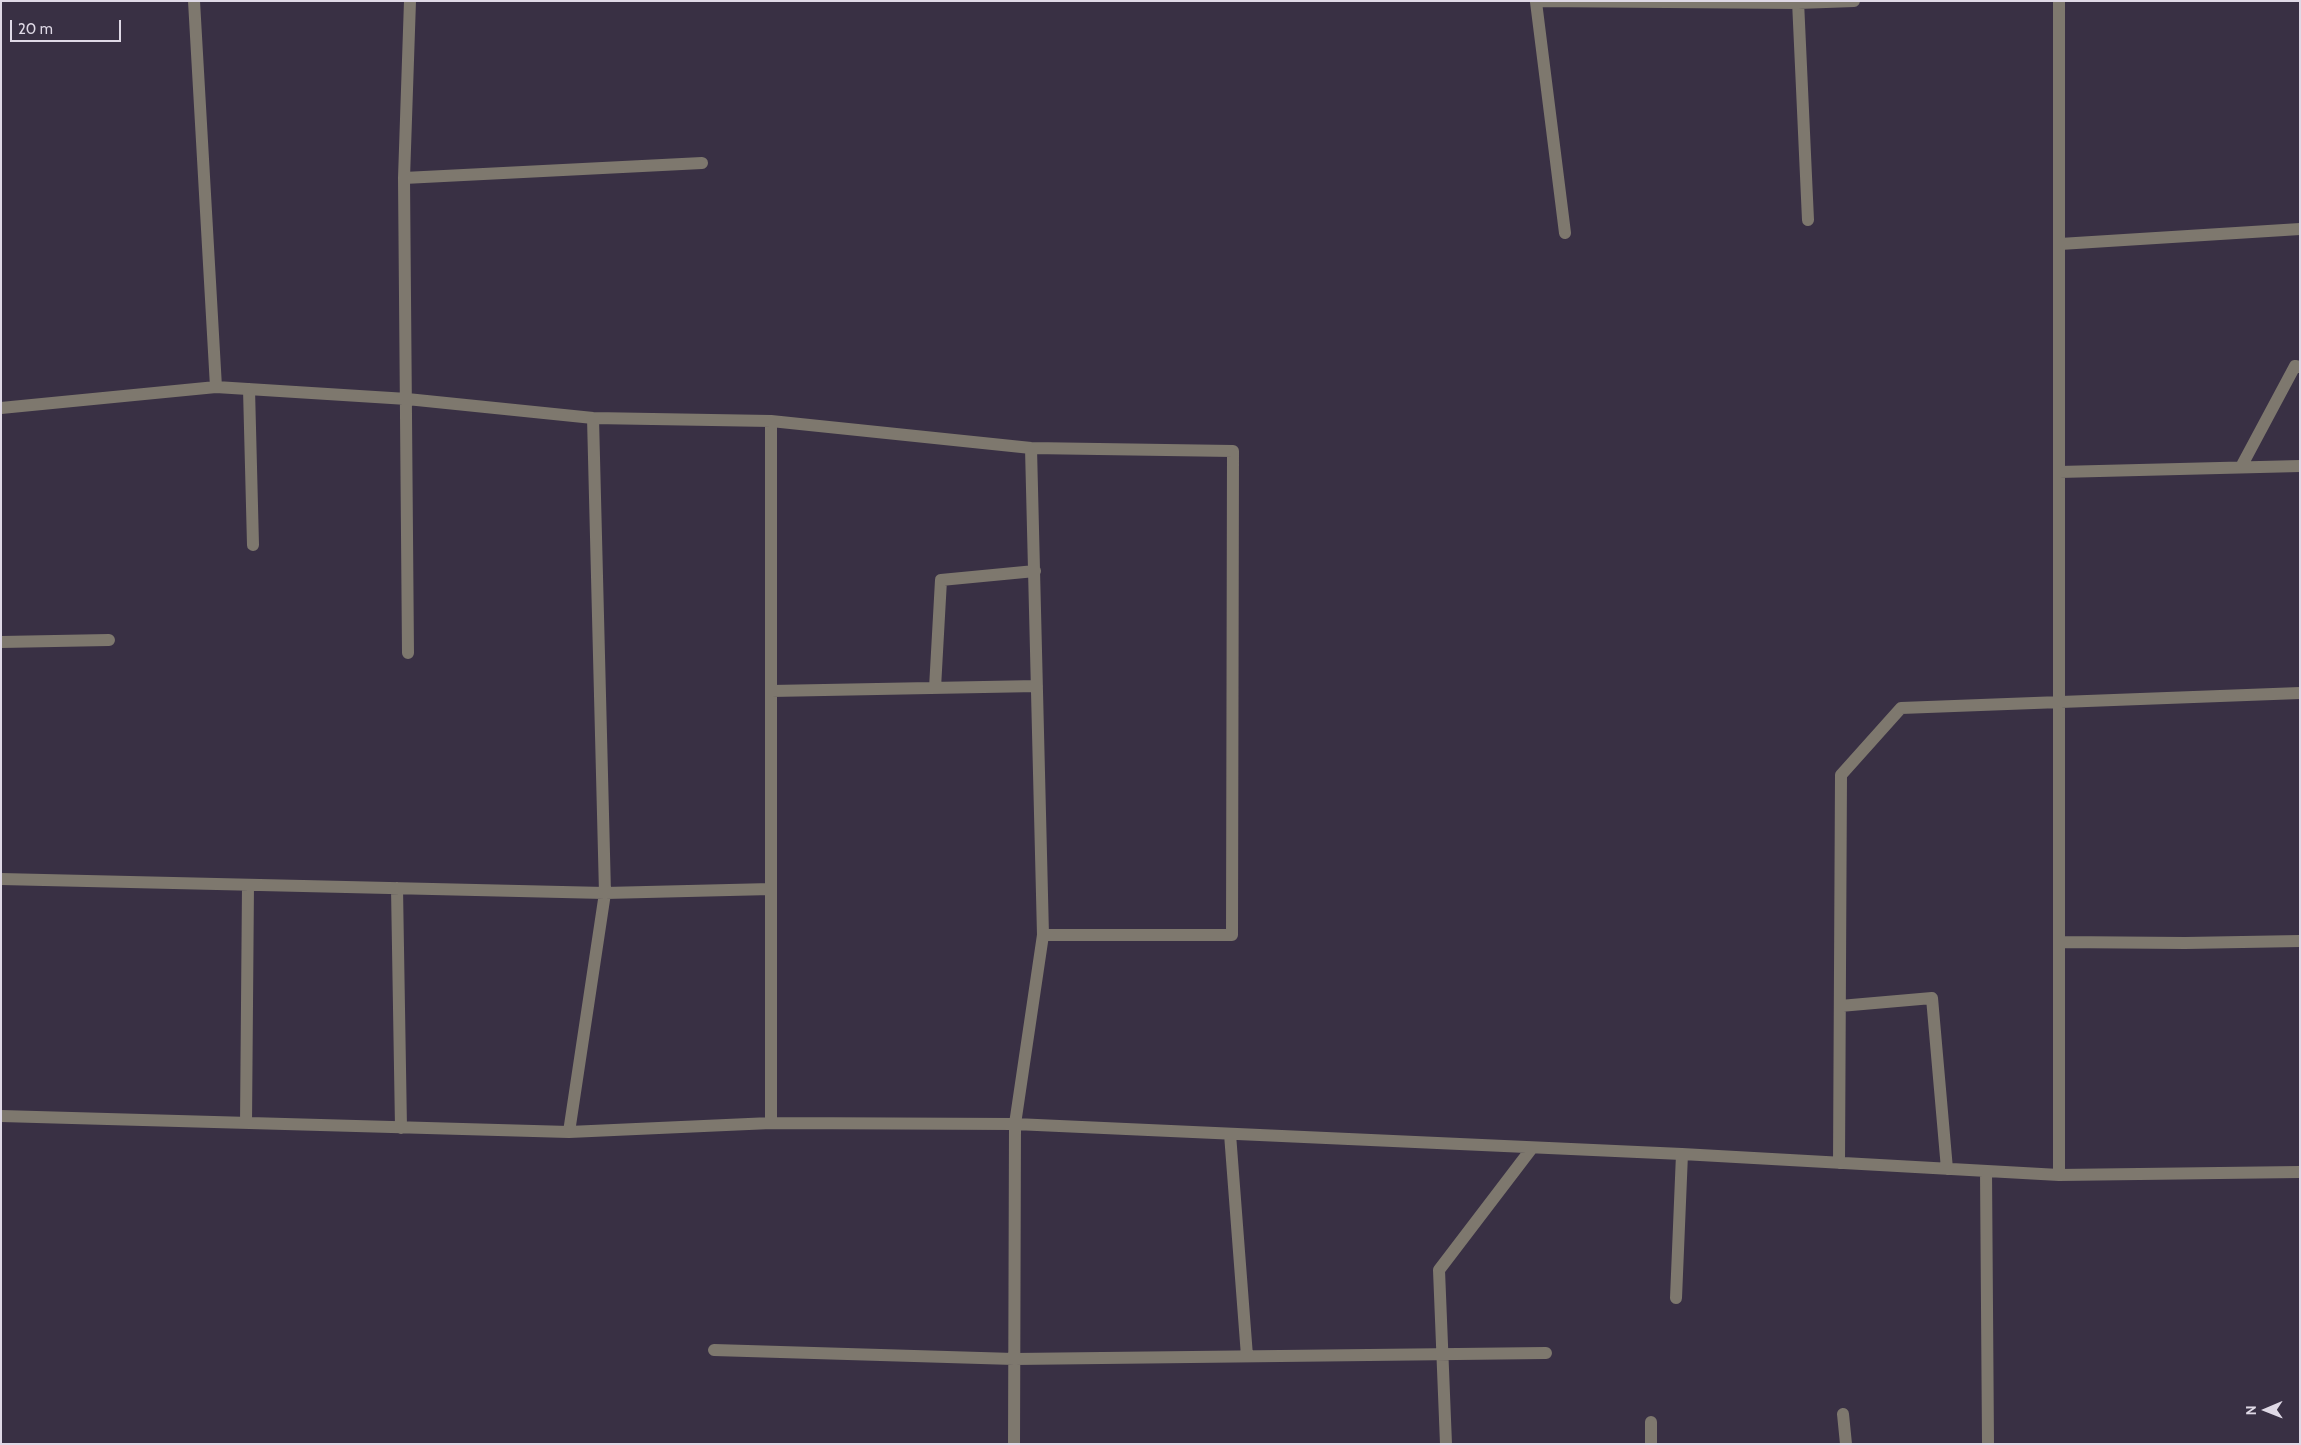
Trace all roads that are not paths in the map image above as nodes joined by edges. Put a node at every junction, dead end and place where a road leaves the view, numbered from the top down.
1 (194, 1) edge
2 (410, 1) edge
3 (1854, 1) edge
4 (2060, 1) edge
5 (1536, 2) edge
6 (1798, 2) edge
7 (702, 163) dead end
8 (404, 178) junction
9 (1808, 220) dead end
10 (2300, 229) edge
11 (1565, 233) dead end
12 (2060, 244) junction
13 (2300, 367) edge
14 (216, 387) junction
15 (249, 389) junction
16 (407, 399) junction
17 (1, 408) edge
18 (593, 418) junction
19 (771, 422) junction
20 (1031, 448) junction
21 (2300, 466) edge
22 (2241, 467) junction
23 (2059, 472) junction
24 (253, 545) dead end
25 (1035, 571) junction
26 (109, 640) dead end
27 (1, 642) edge
28 (408, 653) dead end
29 (1037, 686) junction
30 (935, 688) junction
31 (771, 691) junction
32 (2300, 693) edge
33 (2060, 702) junction
34 (1, 879) edge
35 (248, 885) junction
36 (397, 888) junction
37 (772, 889) junction
38 (605, 893) junction
39 (1044, 935) junction
40 (2300, 941) edge
41 (2060, 942) junction
42 (1840, 1006) junction
43 (1, 1116) edge
44 (246, 1123) junction
45 (771, 1123) junction
46 (1016, 1124) junction
47 (401, 1128) junction
48 (569, 1132) junction
49 (1230, 1134) junction
50 (1532, 1148) junction
51 (1682, 1154) junction
52 (1839, 1163) junction
53 (1947, 1169) junction
54 (1986, 1171) junction
55 (2300, 1172) edge
56 (2059, 1174) junction
57 (1676, 1298) dead end
58 (714, 1350) dead end
59 (1546, 1352) dead end
60 (1443, 1354) junction
61 (1247, 1356) junction
62 (1014, 1359) junction
63 (1843, 1414) dead end
64 (1651, 1422) dead end
65 (1014, 1444) edge
66 (1446, 1444) edge
67 (1651, 1444) edge
68 (1846, 1444) edge
69 (1988, 1444) edge

1 - 14 street
2 - 8 street
3 - 6 street
4 - 12 street
5 - 6 street
5 - 11 street
6 - 9 street
7 - 8 street
8 - 16 street
10 - 12 street
12 - 23 street
13 - 22 street
14 - 15 street
14 - 17 street
15 - 16 street
15 - 24 street
16 - 18 street
16 - 28 street
18 - 19 street
18 - 38 street
19 - 20 street
19 - 31 street
20 - 25 street
20 - 39 street
21 - 22 street
22 - 23 street
23 - 33 street
25 - 29 street
25 - 30 street
26 - 27 street
29 - 30 street
29 - 39 street
30 - 31 street
31 - 37 street
32 - 33 street
33 - 41 street
33 - 42 street
34 - 35 street
35 - 36 street
35 - 44 street
36 - 38 street
36 - 47 street
37 - 38 street
37 - 45 street
38 - 48 street
39 - 46 street
40 - 41 street
41 - 56 street
42 - 52 street
42 - 53 street
43 - 44 street
44 - 47 street
45 - 46 street
45 - 48 street
46 - 49 street
46 - 62 street
47 - 48 street
49 - 50 street
49 - 61 street
50 - 51 street
50 - 60 street
51 - 52 street
51 - 57 street
52 - 53 street
53 - 54 street
54 - 56 street
54 - 69 street
55 - 56 street
58 - 62 street
59 - 60 street
60 - 61 street
60 - 66 street
61 - 62 street
62 - 65 street
63 - 68 street
64 - 67 street

